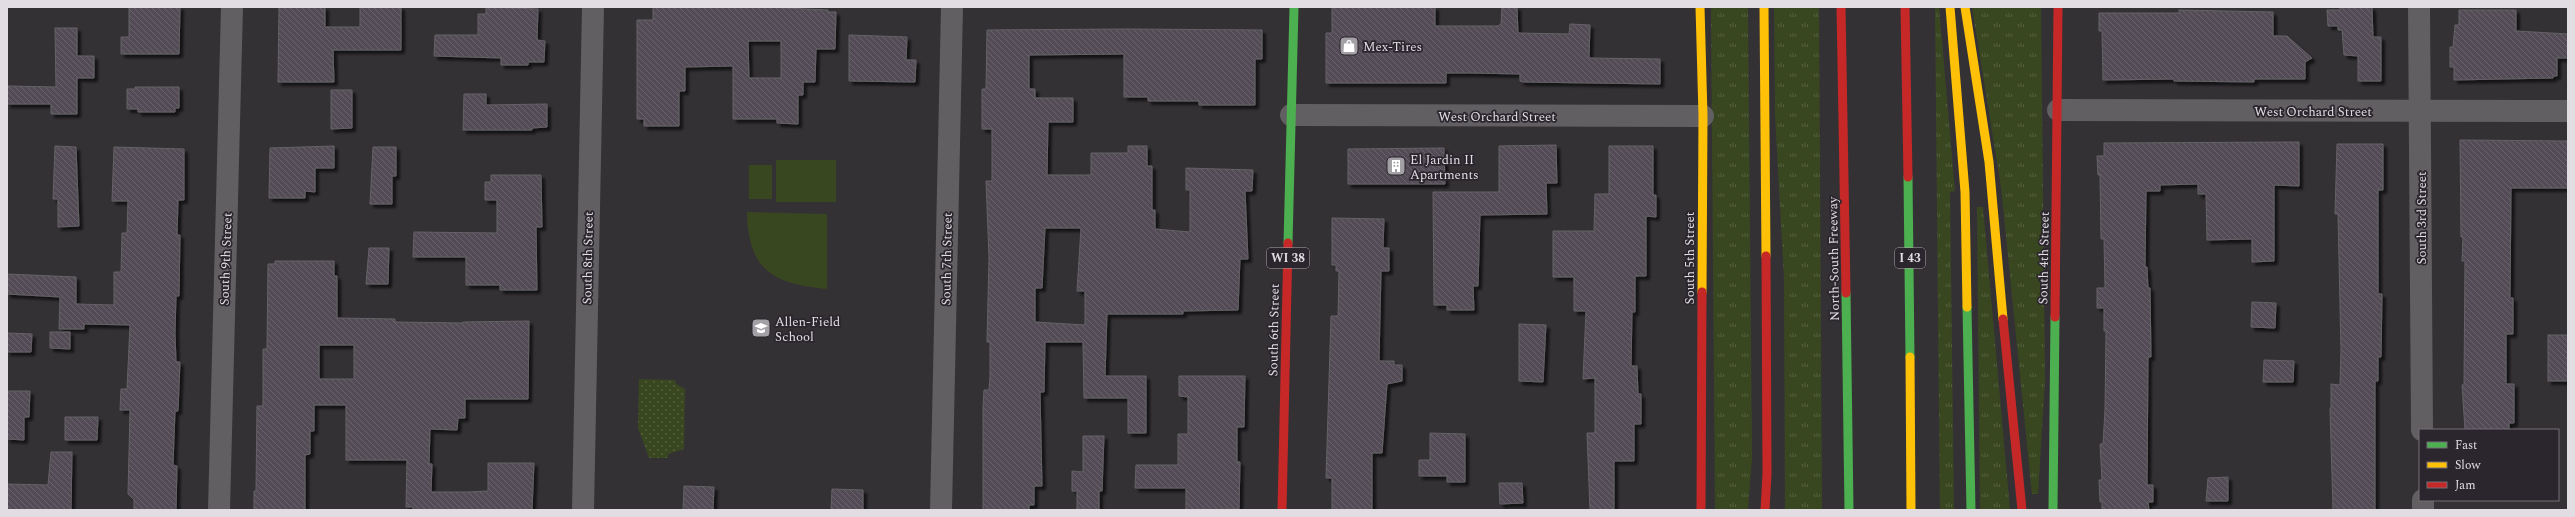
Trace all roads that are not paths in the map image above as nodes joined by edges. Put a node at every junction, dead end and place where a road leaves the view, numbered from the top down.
1 (232, 7) edge
2 (593, 7) edge
3 (952, 7) edge
4 (1294, 7) edge
5 (1700, 7) edge
6 (1764, 7) edge
7 (1841, 7) edge
8 (1905, 7) edge
9 (1950, 7) edge
10 (1966, 7) edge
11 (2058, 7) edge
12 (2419, 7) edge
13 (2058, 110) junction
14 (2420, 111) junction
15 (2568, 111) edge
16 (1291, 115) junction
17 (1702, 116) junction
18 (2422, 429) edge
19 (218, 510) edge
20 (583, 510) edge
21 (941, 510) edge
22 (1282, 510) edge
23 (1702, 510) edge
24 (1765, 510) edge
25 (1849, 510) edge
26 (1911, 510) edge
27 (1971, 510) edge
28 (2022, 510) edge
29 (2053, 510) edge

1 - 19 street, South 9th Street
2 - 20 street, South 8th Street
3 - 21 street, South 7th Street
4 - 16 main road, South 6th Street / WI 38
5 - 17 main road, South 5th Street
6 - 24 main road
7 - 25 main road, North-South Freeway
8 - 26 main road, I 43
9 - 27 main road
10 - 28 main road
11 - 13 main road, South 4th Street
12 - 14 street, South 3rd Street
13 - 14 street, West Orchard Street
13 - 29 main road, South 4th Street
14 - 15 street, West Orchard Street
14 - 18 street, South 3rd Street
16 - 17 street, West Orchard Street
16 - 22 main road, South 6th Street / WI 38
17 - 23 main road, South 5th Street

